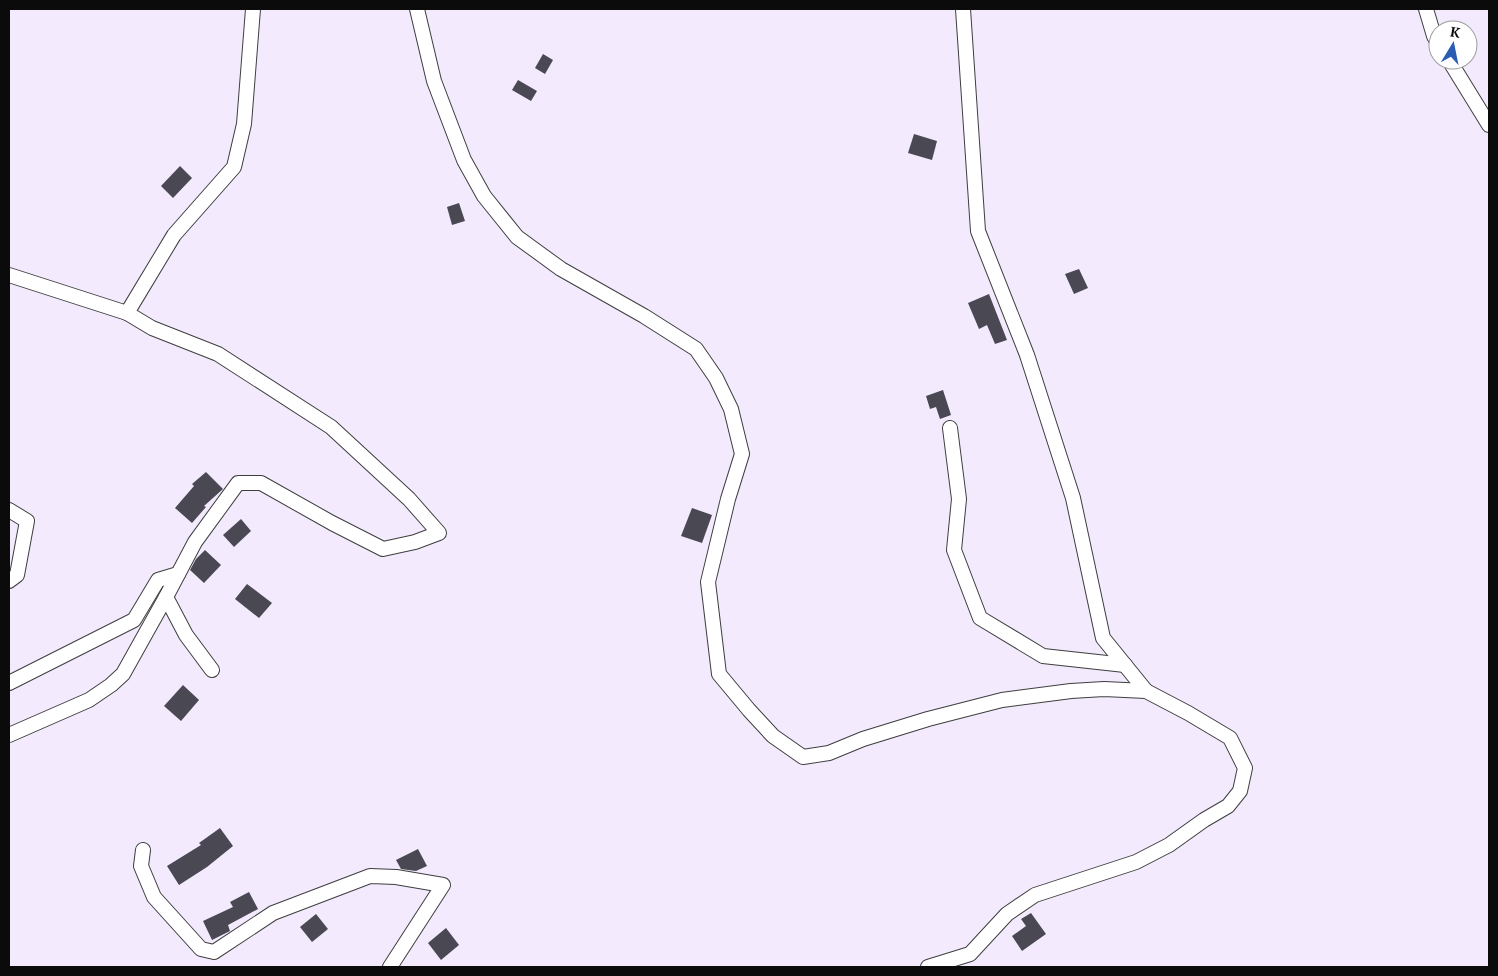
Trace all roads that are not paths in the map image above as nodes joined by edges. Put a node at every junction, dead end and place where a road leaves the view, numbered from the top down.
1 (253, 9) edge
2 (417, 9) edge
3 (963, 9) edge
4 (1455, 70) edge
5 (1489, 125) edge
6 (9, 275) edge
7 (127, 314) junction
8 (950, 428) dead end
9 (9, 510) edge
10 (178, 574) junction
11 (9, 581) edge
12 (166, 598) junction
13 (1125, 665) junction
14 (212, 670) dead end
15 (9, 683) edge
16 (1146, 691) junction
17 (9, 735) edge
18 (143, 850) dead end
19 (390, 967) edge
20 (928, 967) edge

1 - 7 street
2 - 16 street
3 - 13 street
4 - 5 street
6 - 7 street
7 - 10 street
8 - 13 street
9 - 11 street
10 - 12 street
10 - 15 street
12 - 14 street
12 - 17 street
13 - 16 street
16 - 20 street
18 - 19 street

